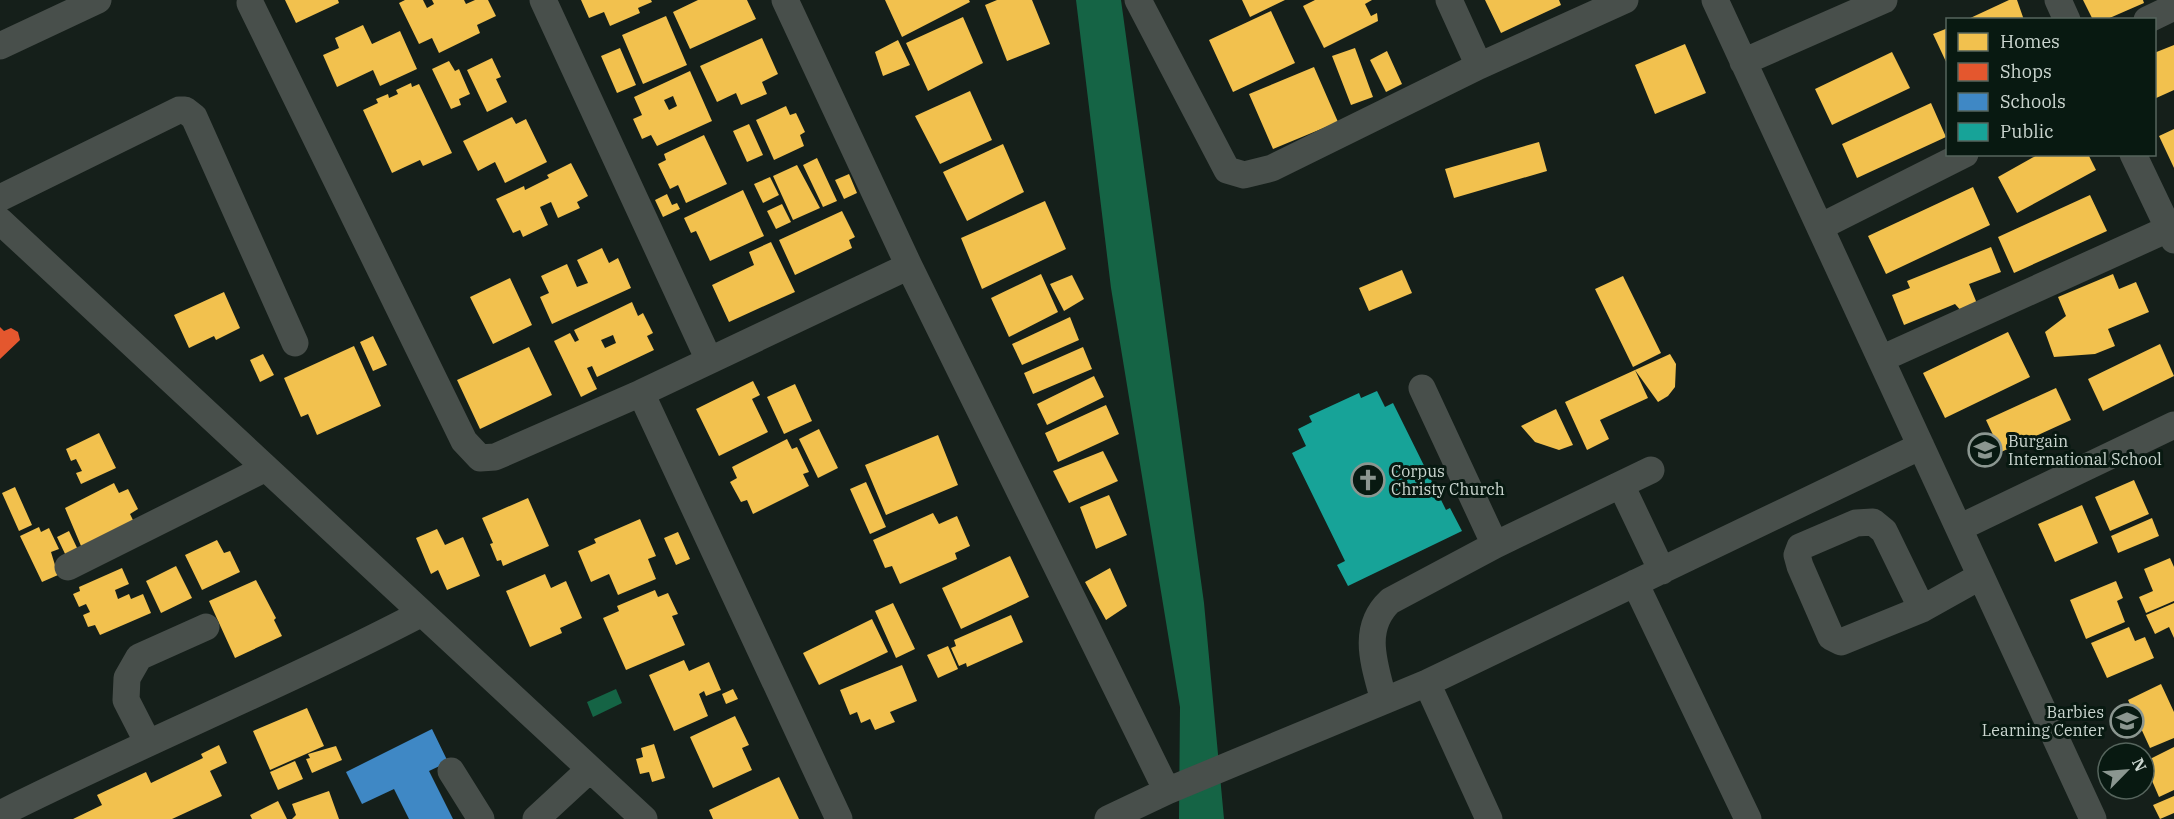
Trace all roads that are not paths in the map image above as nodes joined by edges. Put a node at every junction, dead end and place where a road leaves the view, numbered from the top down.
1 (98, 0) edge
2 (543, 0) edge
3 (785, 0) edge
4 (1138, 0) edge
5 (1449, 0) edge
6 (1625, 0) edge
7 (1715, 0) edge
8 (1884, 0) edge
9 (2058, 0) edge
10 (250, 3) dead end
11 (2174, 7) edge
12 (2066, 18) edge
13 (2151, 18) edge
14 (0, 46) edge
15 (1743, 62) junction
16 (1479, 66) junction
17 (1961, 156) edge
18 (2134, 156) edge
19 (0, 198) edge
20 (0, 221) edge
21 (1820, 227) junction
22 (2172, 230) edge
23 (909, 266) junction
24 (295, 343) dead end
25 (1881, 359) junction
26 (709, 360) junction
27 (1422, 388) dead end
28 (641, 393) junction
29 (2174, 425) edge
30 (1921, 446) junction
31 (266, 468) junction
32 (1651, 470) dead end
33 (1621, 484) junction
34 (1959, 528) junction
35 (1495, 545) junction
36 (68, 567) dead end
37 (1662, 571) junction
38 (1981, 576) junction
39 (1635, 583) junction
40 (1922, 609) junction
41 (422, 613) junction
42 (206, 627) dead end
43 (1427, 683) junction
44 (1384, 701) junction
45 (148, 743) junction
46 (590, 769) junction
47 (451, 771) dead end
48 (1170, 790) junction
49 (0, 814) edge
50 (1123, 816) edge
51 (481, 819) edge
52 (536, 819) edge
53 (644, 819) edge
54 (839, 819) edge
55 (1489, 819) edge
56 (1748, 819) edge
57 (2093, 819) edge

1 - 14 street
2 - 26 street
3 - 23 street
4 - 16 street
5 - 16 street
6 - 16 street
7 - 15 street
8 - 15 street
9 - 12 street
10 - 28 street
11 - 13 street
15 - 21 street
17 - 21 street
18 - 22 street
19 - 24 street
20 - 31 street
21 - 25 street
22 - 25 street
23 - 26 street
23 - 48 street
25 - 30 street
26 - 28 street
27 - 35 street
28 - 54 street
29 - 34 street
30 - 34 street
30 - 37 street
31 - 36 street
31 - 41 street
32 - 33 street
33 - 35 street
33 - 37 street
34 - 38 street
35 - 44 street
37 - 39 street
38 - 40 street
38 - 57 street
39 - 43 street
39 - 56 street
40 - 40 street
41 - 45 street
41 - 46 street
42 - 45 street
43 - 44 street
43 - 55 street
44 - 48 street
45 - 49 street
46 - 52 street
46 - 53 street
47 - 51 street
48 - 50 street

